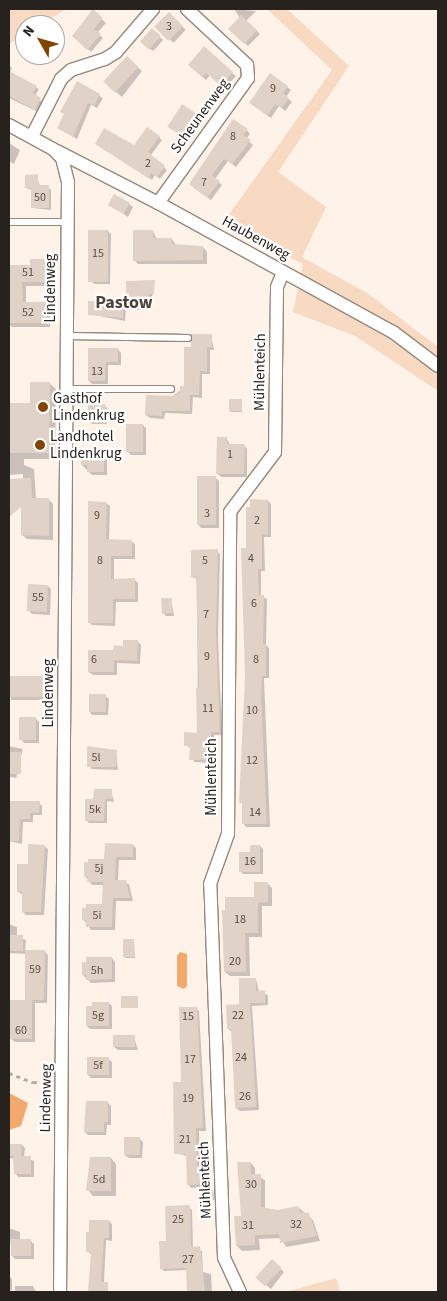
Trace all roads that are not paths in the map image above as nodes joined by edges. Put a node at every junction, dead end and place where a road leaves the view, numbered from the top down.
1 (153, 9) edge
2 (187, 9) edge
3 (9, 125) edge
4 (32, 136) junction
5 (53, 149) junction
6 (158, 203) junction
7 (9, 222) edge
8 (68, 222) junction
9 (283, 272) junction
10 (67, 336) junction
11 (188, 338) dead end
12 (438, 366) edge
13 (67, 389) junction
14 (171, 389) dead end
15 (60, 1292) edge
16 (240, 1292) edge

1 - 4 street
2 - 6 street, Scheunenweg
3 - 4 street, Lindenweg
4 - 5 street, Lindenweg
5 - 6 street, Haubenweg
5 - 8 street, Lindenweg
6 - 9 street, Haubenweg
7 - 8 lane
8 - 10 street, Lindenweg
9 - 12 street, Haubenweg
9 - 16 street, Mühlenteich
10 - 11 lane
10 - 13 street, Lindenweg
13 - 14 lane
13 - 15 street, Lindenweg

